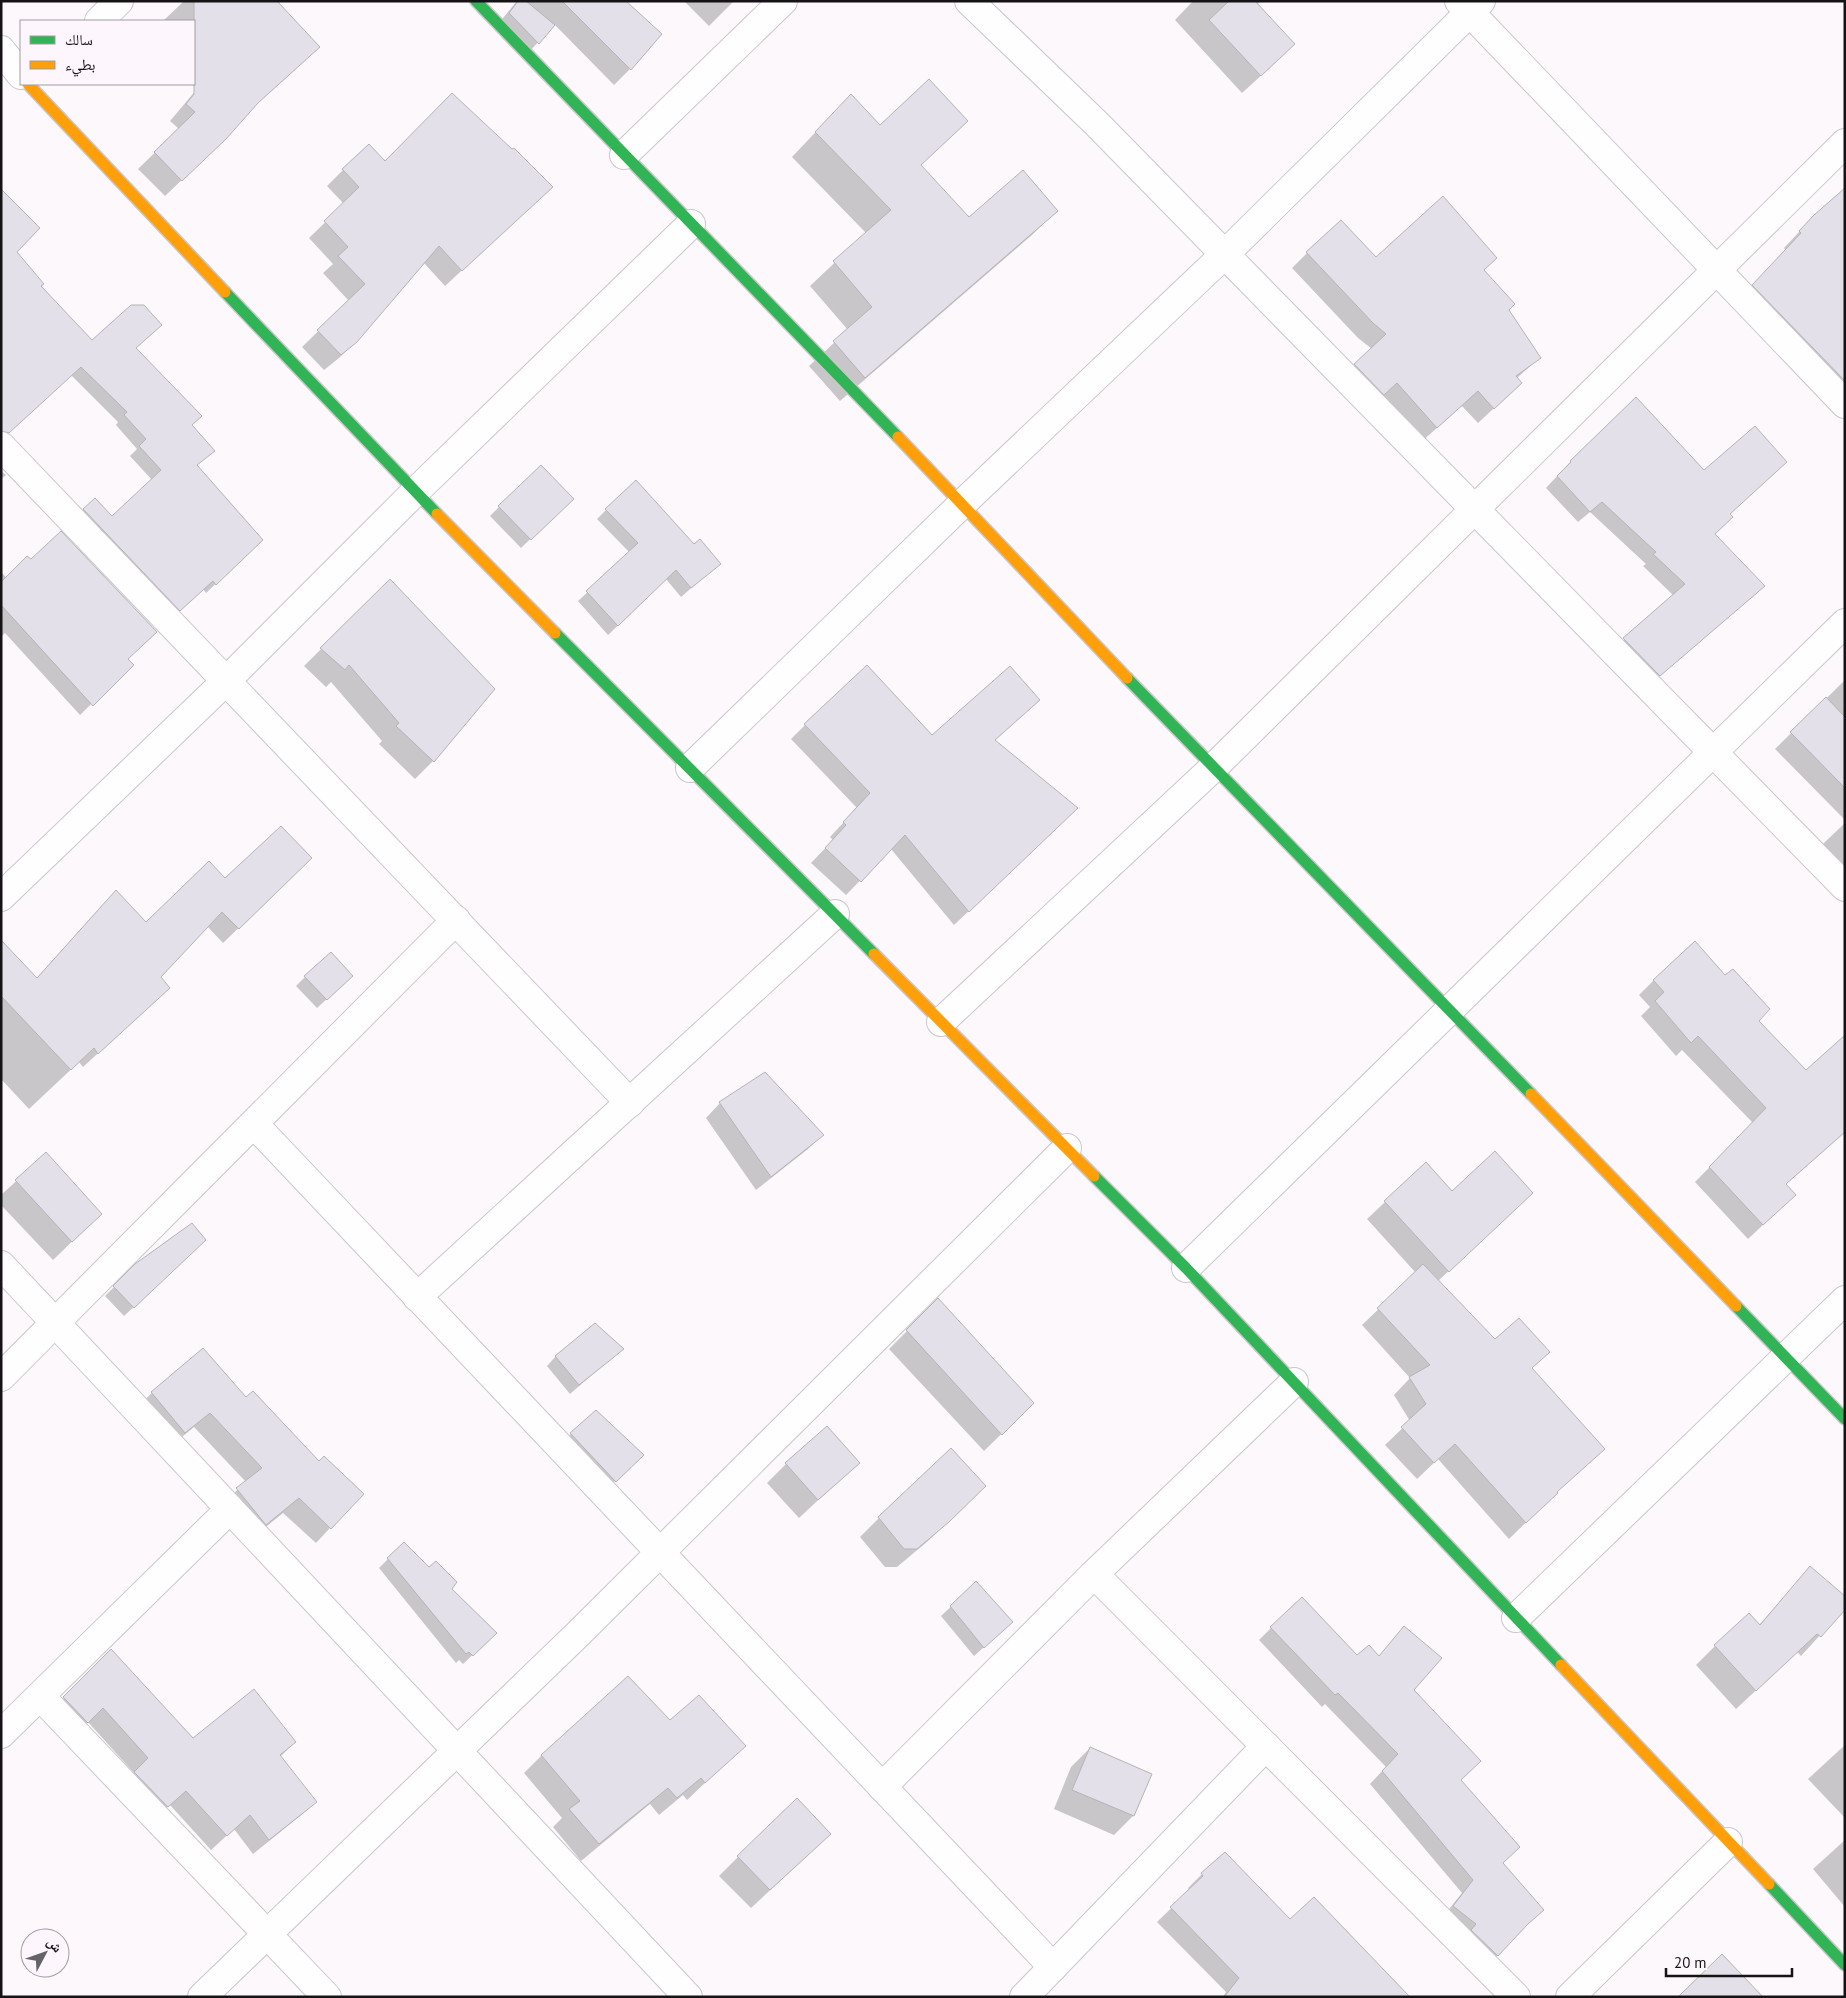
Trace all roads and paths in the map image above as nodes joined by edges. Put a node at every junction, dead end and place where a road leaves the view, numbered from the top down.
1 (119, 1) edge
2 (476, 1) edge
3 (784, 1) edge
4 (969, 1) edge
5 (1469, 5) edge
6 (100, 20) edge
7 (1, 50) edge
8 (20, 72) edge
9 (32, 85) edge
10 (1845, 144) edge
11 (624, 155) junction
12 (691, 224) junction
13 (1225, 254) junction
14 (1717, 270) junction
15 (1845, 404) edge
16 (1, 446) edge
17 (415, 492) junction
18 (962, 504) junction
19 (1475, 510) junction
20 (1845, 623) edge
21 (227, 680) junction
22 (1713, 752) junction
23 (690, 768) junction
24 (1213, 768) junction
25 (1845, 886) edge
26 (1, 897) edge
27 (835, 914) junction
28 (456, 920) junction
29 (1450, 1009) junction
30 (942, 1022) junction
31 (630, 1103) junction
32 (254, 1124) junction
33 (1067, 1148) junction
34 (1, 1265) edge
35 (1186, 1268) junction
36 (417, 1297) junction
37 (1845, 1300) edge
38 (56, 1324) junction
39 (1785, 1357) junction
40 (1, 1377) edge
41 (1294, 1382) junction
42 (1845, 1419) edge
43 (230, 1508) junction
44 (660, 1552) junction
45 (1094, 1574) junction
46 (1516, 1618) junction
47 (40, 1696) junction
48 (1, 1734) edge
49 (1266, 1746) junction
50 (457, 1751) junction
51 (882, 1787) junction
52 (1728, 1842) junction
53 (268, 1934) junction
54 (1845, 1965) edge
55 (1053, 1967) junction
56 (202, 1997) edge
57 (327, 1997) edge
58 (688, 1997) edge
59 (1024, 1997) edge
60 (1516, 1997) edge
61 (1570, 1997) edge

1 - 6 street
2 - 11 street
3 - 11 street
4 - 13 street
5 - 13 street
5 - 14 street
7 - 8 street
9 - 17 street
10 - 14 street
11 - 12 street
12 - 17 street
12 - 18 street
13 - 18 street
13 - 19 street
14 - 15 street
14 - 19 street
16 - 21 street
17 - 21 street
17 - 23 street
18 - 23 street
18 - 24 street
19 - 22 street
19 - 24 street
20 - 22 street
21 - 26 street
21 - 28 street
22 - 25 street
22 - 29 street
23 - 27 street
24 - 29 street
24 - 30 street
27 - 30 street
27 - 31 street
28 - 31 street
28 - 32 street
29 - 35 street
29 - 39 street
30 - 33 street
31 - 36 street
32 - 36 street
32 - 38 street
33 - 35 street
33 - 44 street
34 - 38 street
35 - 41 street
36 - 44 street
37 - 39 street
38 - 40 street
38 - 43 street
39 - 42 street
39 - 46 street
41 - 45 street
41 - 46 street
43 - 47 street
43 - 50 street
44 - 50 street
44 - 51 street
45 - 49 street
45 - 51 street
46 - 52 street
47 - 48 street
47 - 53 street
49 - 55 street
49 - 60 street
50 - 53 street
50 - 58 street
51 - 55 street
52 - 54 street
52 - 61 street
53 - 56 street
53 - 57 street
55 - 59 street

